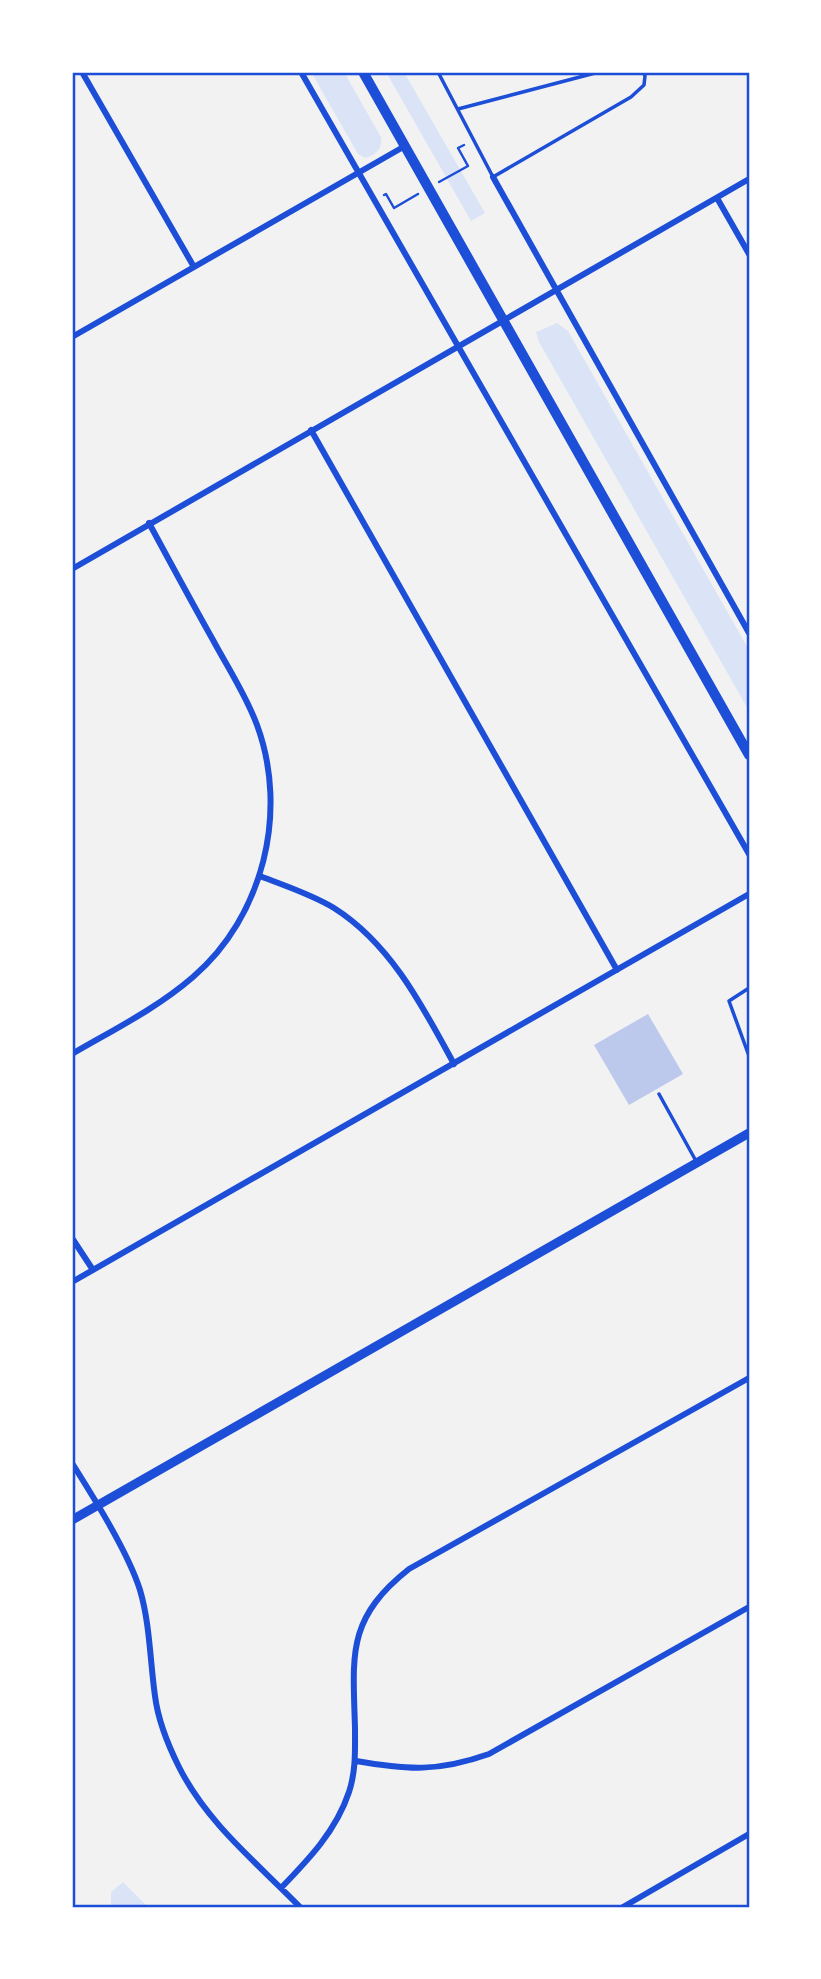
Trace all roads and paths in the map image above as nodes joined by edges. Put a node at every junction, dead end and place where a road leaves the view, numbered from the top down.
1 (82, 72) edge
2 (301, 72) edge
3 (363, 72) edge
4 (438, 72) edge
5 (600, 72) edge
6 (643, 72) edge
7 (458, 109) junction
8 (405, 146) junction
9 (359, 172) junction
10 (493, 177) junction
11 (749, 179) edge
12 (716, 198) junction
13 (749, 254) edge
14 (194, 267) junction
15 (555, 290) junction
16 (505, 319) junction
17 (72, 337) edge
18 (458, 347) junction
19 (310, 430) junction
20 (149, 523) junction
21 (72, 569) edge
22 (749, 633) edge
23 (749, 755) edge
24 (749, 854) edge
25 (260, 876) junction
26 (749, 894) edge
27 (617, 970) junction
28 (749, 988) edge
29 (72, 1054) edge
30 (749, 1056) edge
31 (454, 1064) junction
32 (659, 1094) dead end
33 (749, 1133) edge
34 (697, 1163) junction
35 (72, 1238) edge
36 (93, 1270) junction
37 (72, 1282) edge
38 (749, 1378) edge
39 (72, 1463) edge
40 (97, 1506) junction
41 (72, 1520) edge
42 (749, 1607) edge
43 (356, 1761) junction
44 (749, 1834) edge
45 (281, 1888) junction
46 (300, 1907) edge
47 (623, 1907) edge

1 - 14 street
2 - 9 street
3 - 8 main road
4 - 7 lane
5 - 7 lane
6 - 10 lane
7 - 10 lane
8 - 9 street
8 - 16 main road
9 - 14 street
9 - 18 street
10 - 15 street
11 - 12 street
12 - 13 street
12 - 15 street
14 - 17 street
15 - 16 street
15 - 22 street
16 - 18 street
16 - 23 main road
18 - 19 street
18 - 24 street
19 - 20 street
19 - 27 street
20 - 21 street
20 - 25 street
25 - 29 street
25 - 31 street
26 - 27 street
27 - 31 street
28 - 30 lane
31 - 36 street
32 - 34 lane
33 - 34 main road
34 - 40 main road
35 - 36 street
36 - 37 street
38 - 43 street
39 - 40 street
40 - 41 main road
40 - 45 street
42 - 43 street
43 - 45 street
44 - 47 street
45 - 46 street

